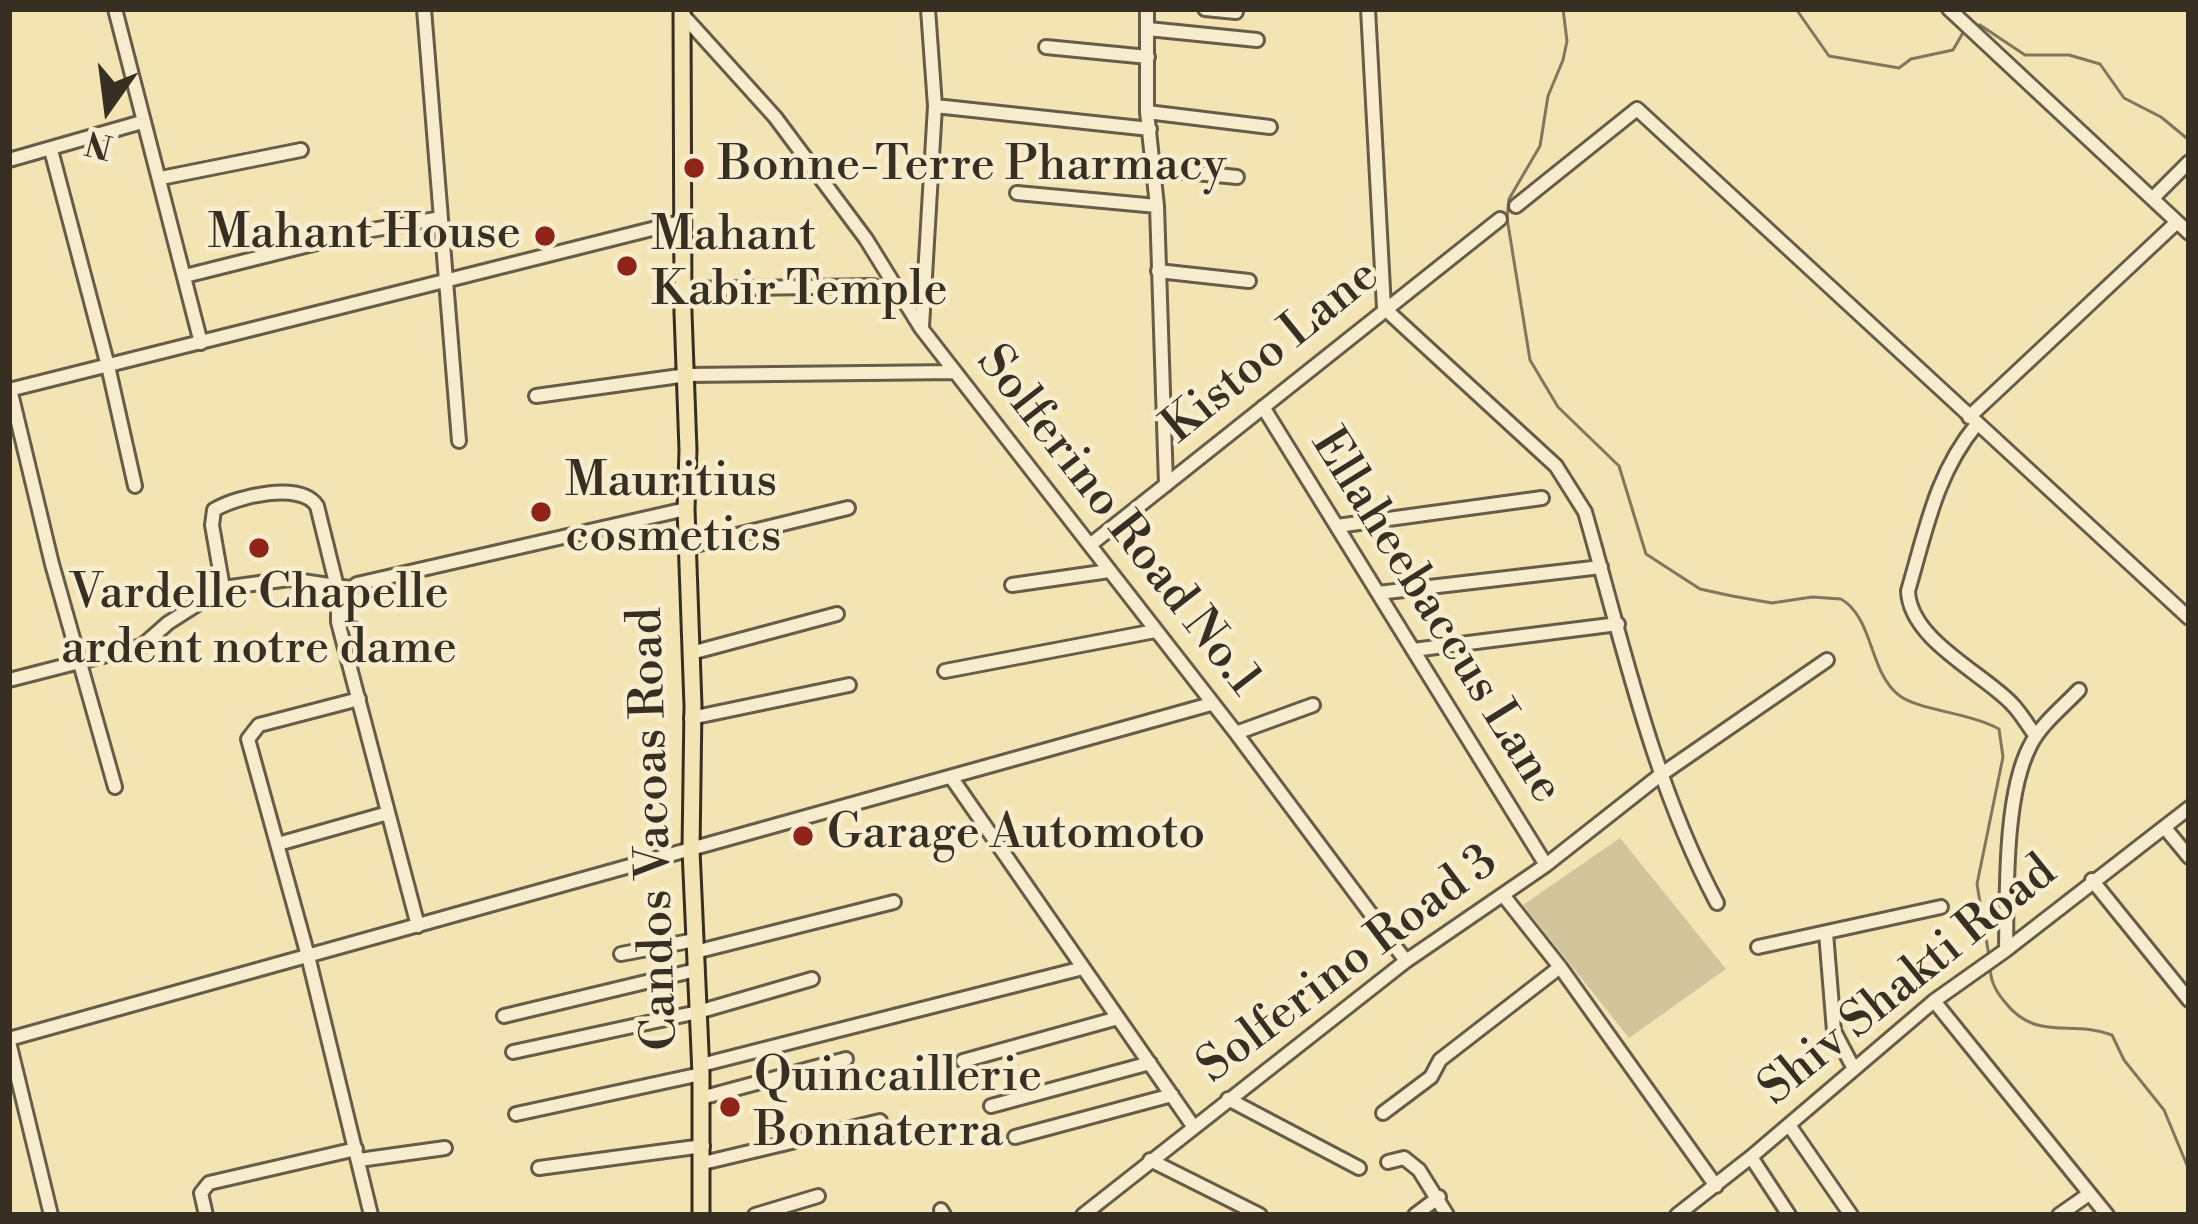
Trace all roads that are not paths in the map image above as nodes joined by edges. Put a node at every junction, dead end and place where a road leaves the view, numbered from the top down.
1 (424, 9) edge
2 (928, 9) edge
3 (1147, 9) edge
4 (1204, 9) edge
5 (1368, 9) edge
6 (1948, 9) edge
7 (120, 10) edge
8 (682, 12) edge
9 (1236, 12) edge
10 (1148, 29) junction
11 (1257, 40) dead end
12 (1046, 47) dead end
13 (1148, 57) junction
14 (935, 106) junction
15 (1147, 112) junction
16 (142, 122) junction
17 (1270, 127) dead end
18 (1150, 129) junction
19 (301, 149) dead end
20 (51, 150) junction
21 (9, 160) edge
22 (2189, 162) edge
23 (1154, 169) junction
24 (1237, 177) dead end
25 (161, 178) junction
26 (1017, 194) dead end
27 (2153, 198) junction
28 (1156, 206) junction
29 (1516, 206) dead end
30 (441, 218) junction
31 (1500, 219) dead end
32 (684, 221) junction
33 (2177, 222) junction
34 (366, 231) dead end
35 (2189, 233) edge
36 (329, 240) dead end
37 (1158, 271) junction
38 (185, 277) junction
39 (447, 279) junction
40 (1249, 281) dead end
41 (874, 286) dead end
42 (684, 289) junction
43 (1384, 308) junction
44 (922, 328) junction
45 (201, 343) junction
46 (108, 366) junction
47 (955, 372) junction
48 (687, 375) junction
49 (9, 390) edge
50 (536, 396) dead end
51 (1263, 407) junction
52 (1974, 420) junction
53 (459, 442) dead end
54 (1166, 485) junction
55 (135, 486) dead end
56 (1542, 498) dead end
57 (848, 508) dead end
58 (686, 509) junction
59 (1337, 526) junction
60 (1090, 545) junction
61 (687, 548) junction
62 (1600, 567) junction
63 (1109, 571) junction
64 (1012, 585) dead end
65 (342, 586) junction
66 (223, 588) junction
67 (1378, 593) junction
68 (837, 614) dead end
69 (2189, 618) edge
70 (1618, 624) junction
71 (1155, 631) junction
72 (1413, 650) junction
73 (691, 653) junction
74 (1827, 660) dead end
75 (79, 663) junction
76 (945, 671) dead end
77 (9, 680) edge
78 (849, 686) dead end
79 (2079, 690) dead end
80 (358, 699) junction
81 (1210, 704) junction
82 (1313, 706) dead end
83 (691, 718) junction
84 (1236, 733) junction
85 (2036, 736) junction
86 (1659, 776) junction
87 (951, 777) junction
88 (115, 787) dead end
89 (2189, 808) edge
90 (388, 813) junction
91 (2165, 828) junction
92 (278, 844) junction
93 (691, 850) junction
94 (2189, 857) edge
95 (1546, 865) junction
96 (2092, 880) junction
97 (1503, 895) junction
98 (894, 902) dead end
99 (1717, 903) dead end
100 (1941, 907) dead end
101 (418, 926) junction
102 (1826, 933) junction
103 (695, 946) junction
104 (1758, 946) dead end
105 (620, 954) dead end
106 (2001, 954) junction
107 (308, 956) junction
108 (1406, 961) junction
109 (1560, 967) junction
110 (1083, 968) junction
111 (696, 970) junction
112 (812, 979) dead end
113 (2189, 1000) edge
114 (1934, 1001) junction
115 (698, 1012) junction
116 (503, 1016) dead end
117 (1118, 1018) junction
118 (9, 1040) edge
119 (513, 1052) dead end
120 (847, 1059) dead end
121 (963, 1061) dead end
122 (1150, 1063) junction
123 (1854, 1069) junction
124 (701, 1070) junction
125 (1172, 1095) junction
126 (701, 1098) junction
127 (1228, 1099) junction
128 (991, 1106) dead end
129 (1383, 1112) dead end
130 (516, 1114) dead end
131 (880, 1121) dead end
132 (1789, 1124) junction
133 (1193, 1126) junction
134 (1015, 1136) dead end
135 (445, 1148) dead end
136 (357, 1155) junction
137 (703, 1155) junction
138 (1751, 1157) junction
139 (1150, 1160) junction
140 (1388, 1162) dead end
141 (539, 1168) dead end
142 (1359, 1168) dead end
143 (1716, 1186) junction
144 (2089, 1193) junction
145 (818, 1196) dead end
146 (1439, 1197) junction
147 (51, 1215) edge
148 (206, 1215) edge
149 (371, 1215) edge
150 (701, 1215) edge
151 (755, 1215) edge
152 (1083, 1215) edge
153 (1260, 1215) edge
154 (1415, 1215) edge
155 (1447, 1215) edge
156 (1677, 1215) edge
157 (1789, 1215) edge
158 (1851, 1215) edge
159 (2059, 1215) edge
160 (2107, 1215) edge

1 - 30 street
2 - 14 street
3 - 10 street
4 - 9 street
5 - 43 street
6 - 27 street
7 - 16 street
8 - 32 main road, Candos Vacoas Road
8 - 44 street, Solferino Road No.1
10 - 11 street
10 - 13 street
12 - 13 street
13 - 15 street
14 - 18 street
14 - 44 street
15 - 17 street
15 - 18 street
16 - 20 street
16 - 25 street
18 - 23 street
19 - 25 street
20 - 21 street
20 - 46 street
22 - 27 street
23 - 24 street
23 - 28 street
25 - 38 street
26 - 28 street
27 - 33 street
28 - 37 street
29 - 52 street
30 - 34 street
30 - 39 street
31 - 43 street, Kistoo Lane
32 - 39 street
32 - 42 main road, Candos Vacoas Road
33 - 35 street
33 - 52 street
36 - 38 street
37 - 40 street
37 - 54 street
38 - 45 street
39 - 45 street
39 - 53 street
41 - 42 street
42 - 48 main road, Candos Vacoas Road
43 - 51 street, Kistoo Lane
43 - 62 street
44 - 47 street, Solferino Road No.1
45 - 46 street
46 - 49 street
46 - 55 street
47 - 48 street
47 - 60 street, Solferino Road No.1
48 - 50 street
48 - 58 main road, Candos Vacoas Road
49 - 75 street
51 - 54 street, Kistoo Lane
51 - 59 street, Ellaheebaccus Lane
52 - 69 street
52 - 85 street
54 - 60 street, Kistoo Lane
56 - 59 street
57 - 61 street
58 - 61 main road, Candos Vacoas Road
58 - 65 street
59 - 67 street, Ellaheebaccus Lane
60 - 63 street, Solferino Road No.1
61 - 73 main road, Candos Vacoas Road
62 - 67 street
62 - 70 street
63 - 64 street
63 - 71 street, Solferino Road No.1
65 - 66 street
65 - 66 street
65 - 80 street
66 - 75 street
67 - 72 street, Ellaheebaccus Lane
68 - 73 street
70 - 72 street
70 - 86 street
71 - 76 street
71 - 81 street, Solferino Road No.1
72 - 95 street, Ellaheebaccus Lane
73 - 83 main road, Candos Vacoas Road
74 - 86 street, Solferino Road 3
75 - 77 street
75 - 88 street
78 - 83 street
79 - 85 street
80 - 90 street
80 - 92 street
81 - 84 street, Solferino Road No.1
81 - 87 street
82 - 84 street
83 - 93 main road, Candos Vacoas Road
84 - 108 street, Solferino Road No.1
85 - 106 street
86 - 95 street, Solferino Road 3
86 - 99 street
87 - 93 street
87 - 110 street
89 - 91 street, Shiv Shakti Road
90 - 92 street
90 - 101 street
91 - 94 street
91 - 96 street, Shiv Shakti Road
92 - 107 street
93 - 101 street
93 - 103 main road, Candos Vacoas Road
95 - 97 street, Solferino Road 3
96 - 106 street, Shiv Shakti Road
96 - 113 street
97 - 108 street, Solferino Road 3
97 - 109 street
98 - 103 street
100 - 102 street
101 - 107 street
102 - 104 street
102 - 123 street
103 - 105 street
103 - 111 main road, Candos Vacoas Road
106 - 114 street, Shiv Shakti Road
107 - 118 street
107 - 136 street
108 - 127 street, Solferino Road 3
109 - 129 street
109 - 143 street
110 - 117 street
110 - 124 street
111 - 115 main road, Candos Vacoas Road
111 - 116 street
112 - 115 street
114 - 123 street, Shiv Shakti Road
114 - 144 street
115 - 119 street
115 - 124 main road, Candos Vacoas Road
117 - 121 street
117 - 122 street
118 - 147 street
120 - 126 street
122 - 125 street
122 - 128 street
123 - 132 street, Shiv Shakti Road
124 - 126 main road, Candos Vacoas Road
124 - 130 street
125 - 133 street
125 - 134 street
126 - 137 main road, Candos Vacoas Road
127 - 133 street, Solferino Road 3
127 - 142 street
131 - 137 street
132 - 138 street, Shiv Shakti Road
132 - 158 street
133 - 139 street, Solferino Road 3
135 - 136 street
136 - 148 street
136 - 149 street
137 - 141 street
137 - 150 main road, Candos Vacoas Road
138 - 143 street, Shiv Shakti Road
138 - 157 street
139 - 152 street, Solferino Road 3
139 - 153 street
140 - 146 street
143 - 156 street, Shiv Shakti Road
144 - 159 street
144 - 160 street
145 - 151 street
146 - 154 street
146 - 155 street

